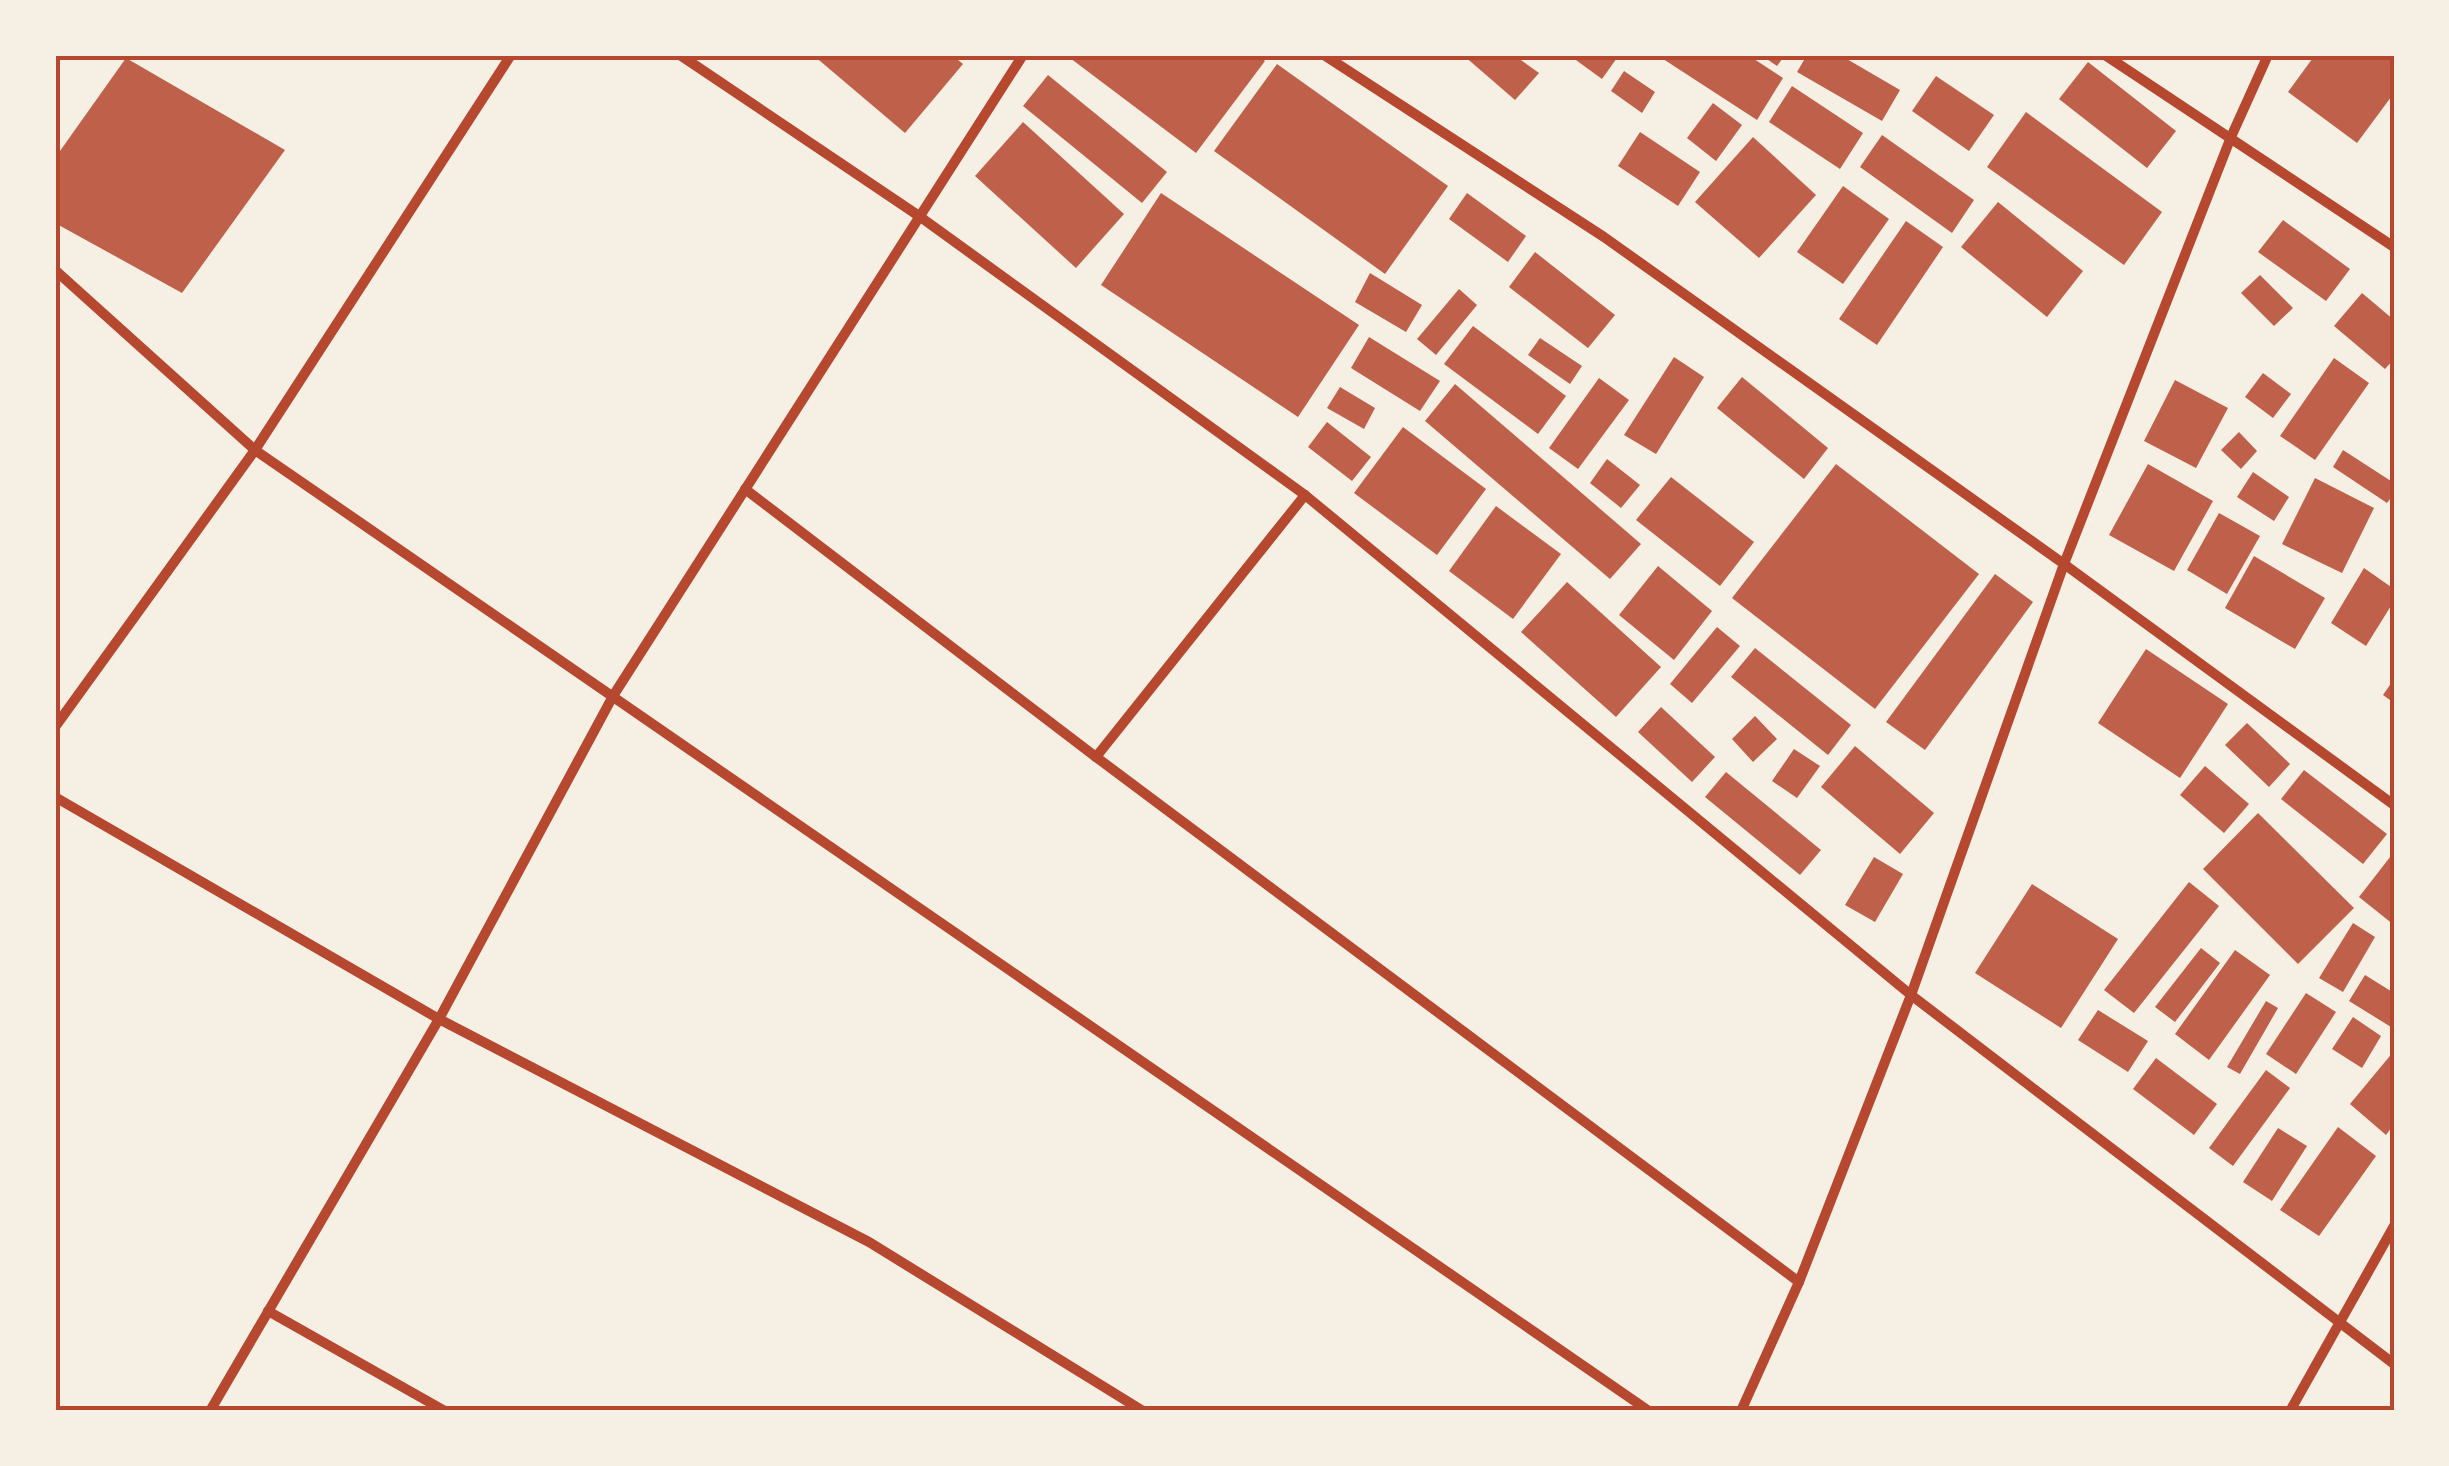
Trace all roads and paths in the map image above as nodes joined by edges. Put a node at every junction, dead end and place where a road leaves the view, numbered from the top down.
1 (511, 55) edge
2 (680, 55) edge
3 (1022, 55) edge
4 (1324, 55) edge
5 (2105, 55) edge
6 (2268, 55) edge
7 (2230, 136) junction
8 (919, 216) junction
9 (2394, 248) edge
10 (55, 270) edge
11 (255, 450) junction
12 (746, 488) junction
13 (1305, 495) junction
14 (2064, 564) junction
15 (613, 696) junction
16 (55, 726) edge
17 (1096, 758) junction
18 (55, 797) edge
19 (2394, 806) edge
20 (1910, 994) junction
21 (440, 1019) junction
22 (2394, 1226) edge
23 (1798, 1282) junction
24 (268, 1311) junction
25 (2337, 1323) junction
26 (2394, 1364) edge
27 (210, 1411) edge
28 (445, 1411) edge
29 (1143, 1411) edge
30 (1649, 1411) edge
31 (1741, 1411) edge
32 (2290, 1411) edge

1 - 11 street
2 - 8 street
3 - 8 street
4 - 14 street
5 - 7 street
6 - 7 street
7 - 9 street
7 - 14 street
8 - 12 street
8 - 13 street
10 - 11 street
11 - 15 street
11 - 16 street
12 - 15 street
12 - 17 street
13 - 17 street
13 - 20 street
14 - 19 street
14 - 20 street
15 - 21 street
15 - 30 street
17 - 23 street
18 - 21 street
20 - 23 street
20 - 25 street
21 - 24 street
21 - 29 street
22 - 25 street
23 - 31 street
24 - 27 street
24 - 28 street
25 - 26 street
25 - 32 street

